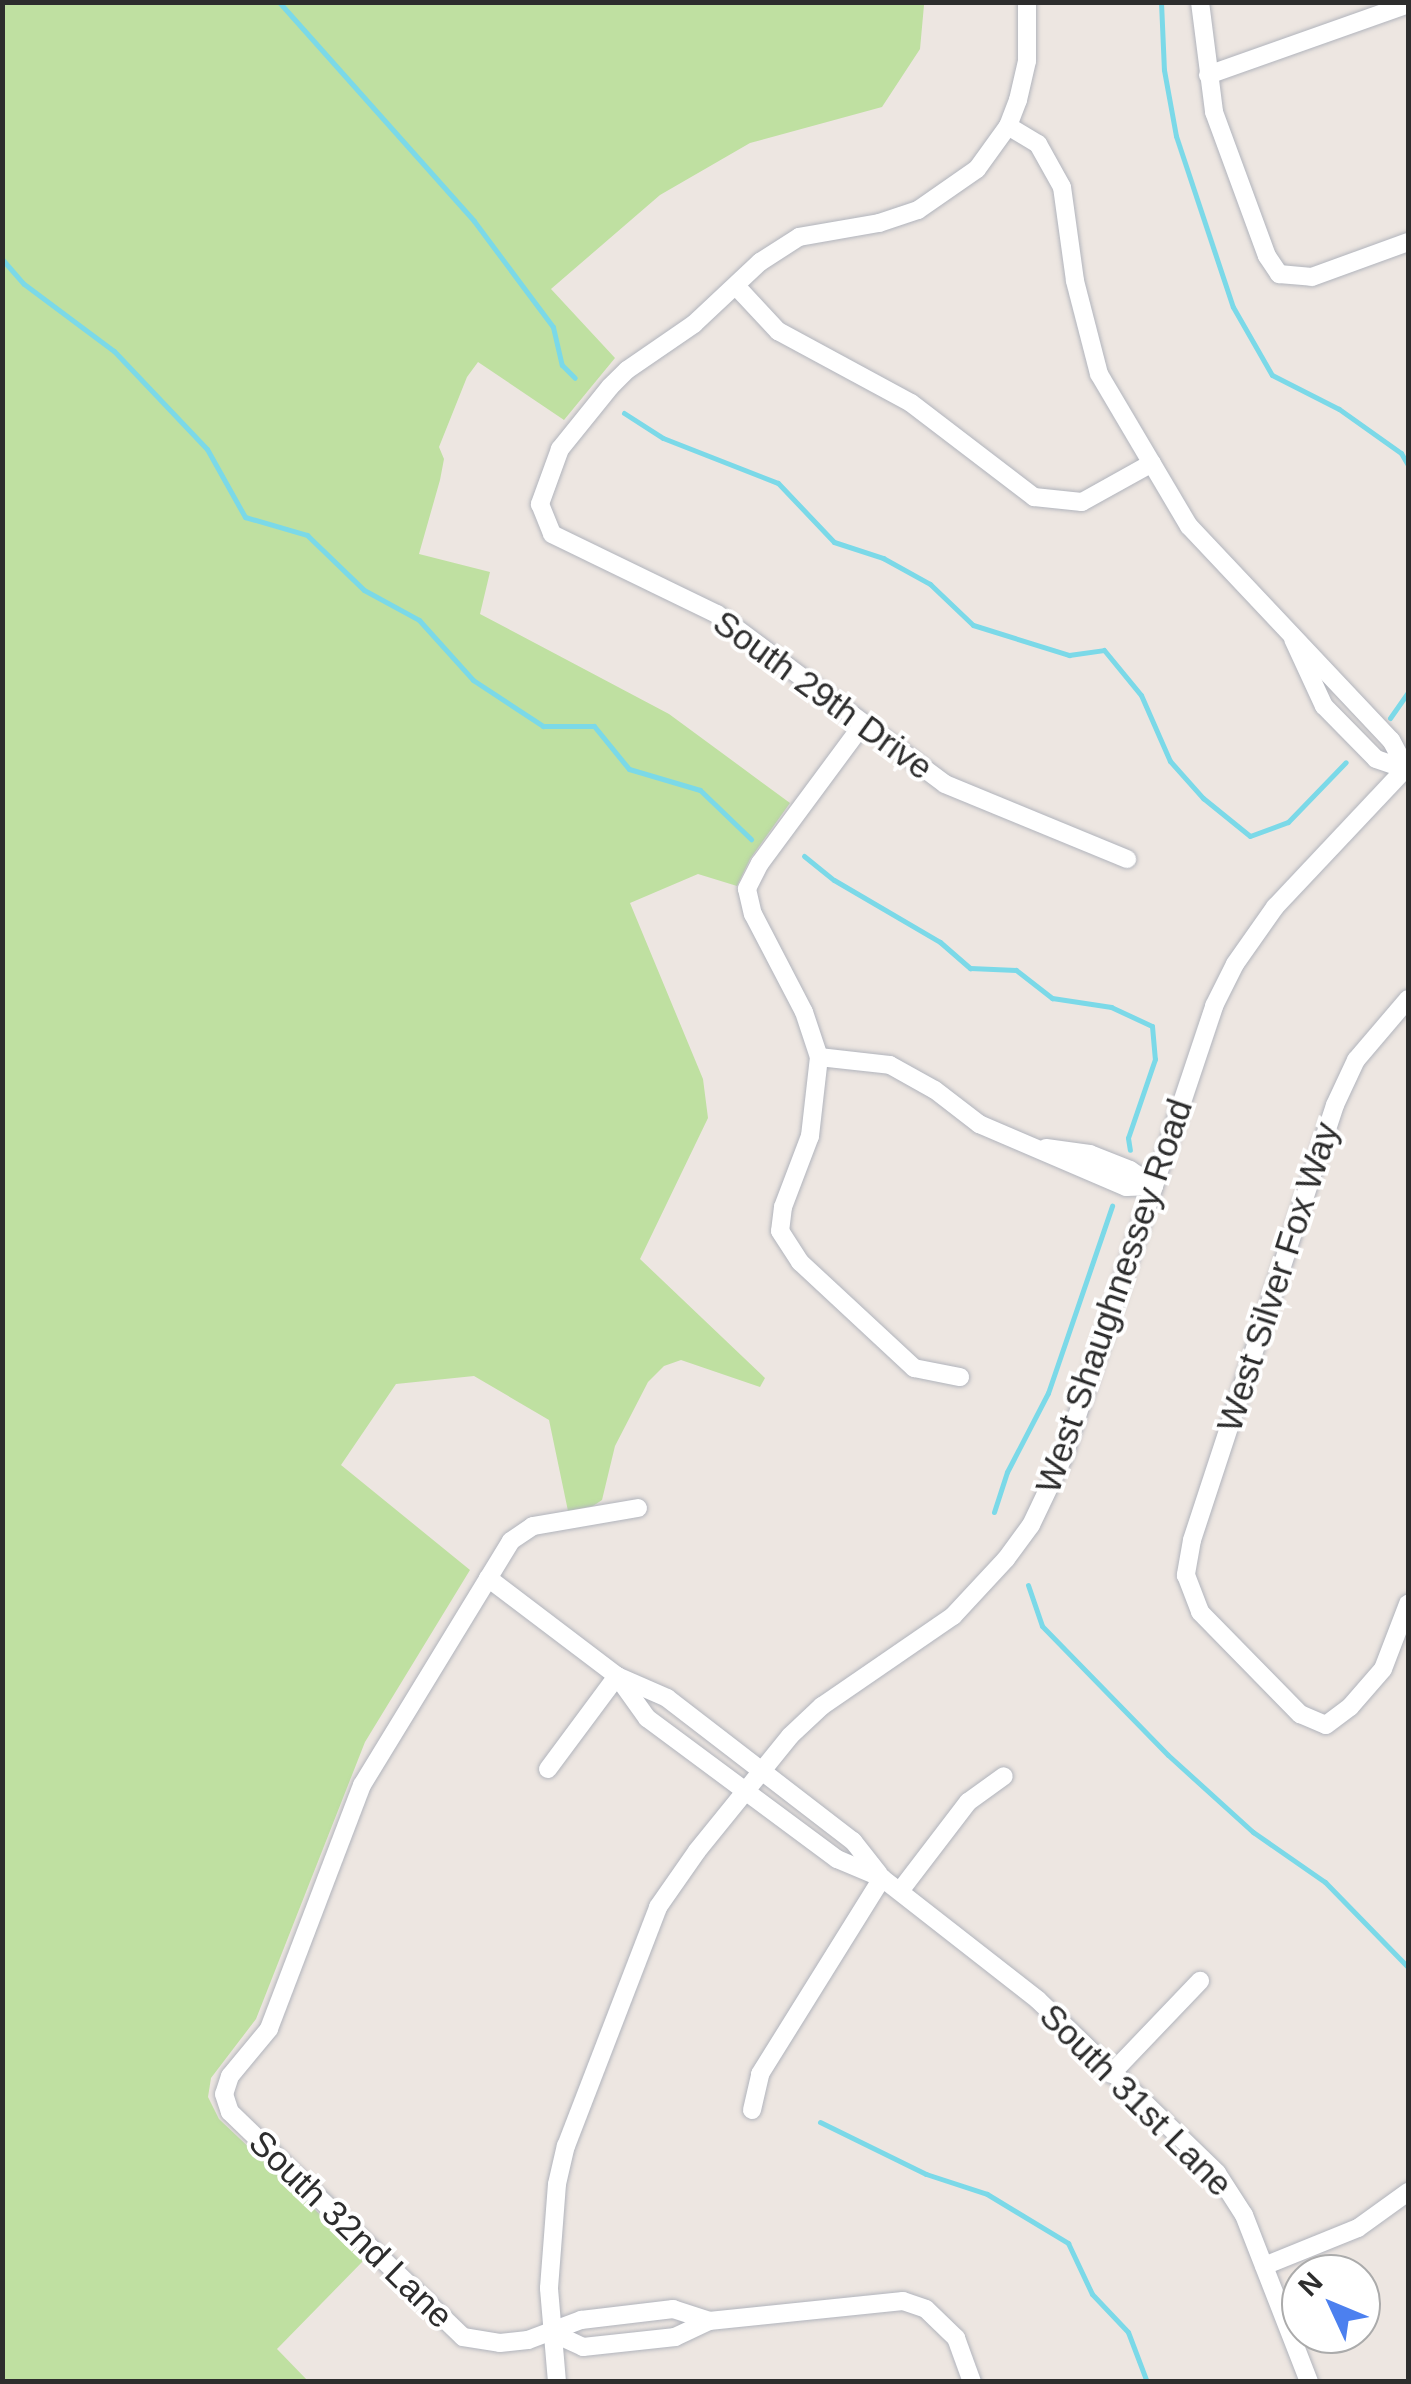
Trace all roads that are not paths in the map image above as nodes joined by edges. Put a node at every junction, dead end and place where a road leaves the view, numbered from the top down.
1 (1027, 2) edge
2 (1200, 2) edge
3 (1408, 4) edge
4 (1208, 75) junction
5 (1008, 126) junction
6 (1408, 242) edge
7 (736, 286) junction
8 (1152, 464) junction
9 (1290, 634) junction
10 (1355, 703) junction
11 (1337, 719) junction
12 (863, 724) junction
13 (1407, 769) edge
14 (1127, 858) dead end
15 (1408, 999) edge
16 (820, 1057) junction
17 (1154, 1186) junction
18 (960, 1377) dead end
19 (638, 1508) dead end
20 (488, 1578) junction
21 (1408, 1604) edge
22 (616, 1676) junction
23 (694, 1719) junction
24 (678, 1740) junction
25 (548, 1769) dead end
26 (761, 1770) junction
27 (1004, 1776) dead end
28 (744, 1790) junction
29 (820, 1815) junction
30 (805, 1835) junction
31 (882, 1878) junction
32 (900, 1891) junction
33 (1200, 1981) dead end
34 (1111, 2074) junction
35 (752, 2110) dead end
36 (1408, 2192) edge
37 (1264, 2266) junction
38 (710, 2321) junction
39 (552, 2333) junction
40 (557, 2382) edge
41 (972, 2382) edge
42 (1309, 2382) edge

1 - 5 street
2 - 4 street
3 - 4 street
4 - 6 street
5 - 7 street
5 - 8 street
7 - 8 street
7 - 12 street, South 29th Drive
8 - 9 street
9 - 10 street
9 - 11 street
10 - 11 street
10 - 13 street
11 - 13 street
12 - 14 street, South 29th Drive
12 - 16 street
13 - 17 street, West Shaughnessey Road
15 - 21 street, West Silver Fox Way
16 - 17 street
16 - 18 street
17 - 26 street, West Shaughnessey Road
19 - 20 street
20 - 22 street, South 31st Lane
20 - 39 street, South 32nd Lane
22 - 23 street, South 31st Lane
22 - 24 street, South 31st Lane
22 - 25 street
23 - 24 street
23 - 26 street, South 31st Lane
24 - 28 street, South 31st Lane
26 - 28 street, West Shaughnessey Road
26 - 29 street, South 31st Lane
27 - 32 street
28 - 30 street, South 31st Lane
28 - 39 street, West Shaughnessey Road
29 - 30 street
29 - 31 street, South 31st Lane
30 - 31 street, South 31st Lane
31 - 32 street, South 31st Lane
31 - 35 street
32 - 34 street, South 31st Lane
33 - 34 street
34 - 37 street, South 31st Lane
36 - 37 street
37 - 42 street, South 31st Lane
38 - 39 street, South 32nd Lane
38 - 39 street, South 32nd Lane
38 - 41 street, South 32nd Lane
39 - 40 street, West Shaughnessey Road

